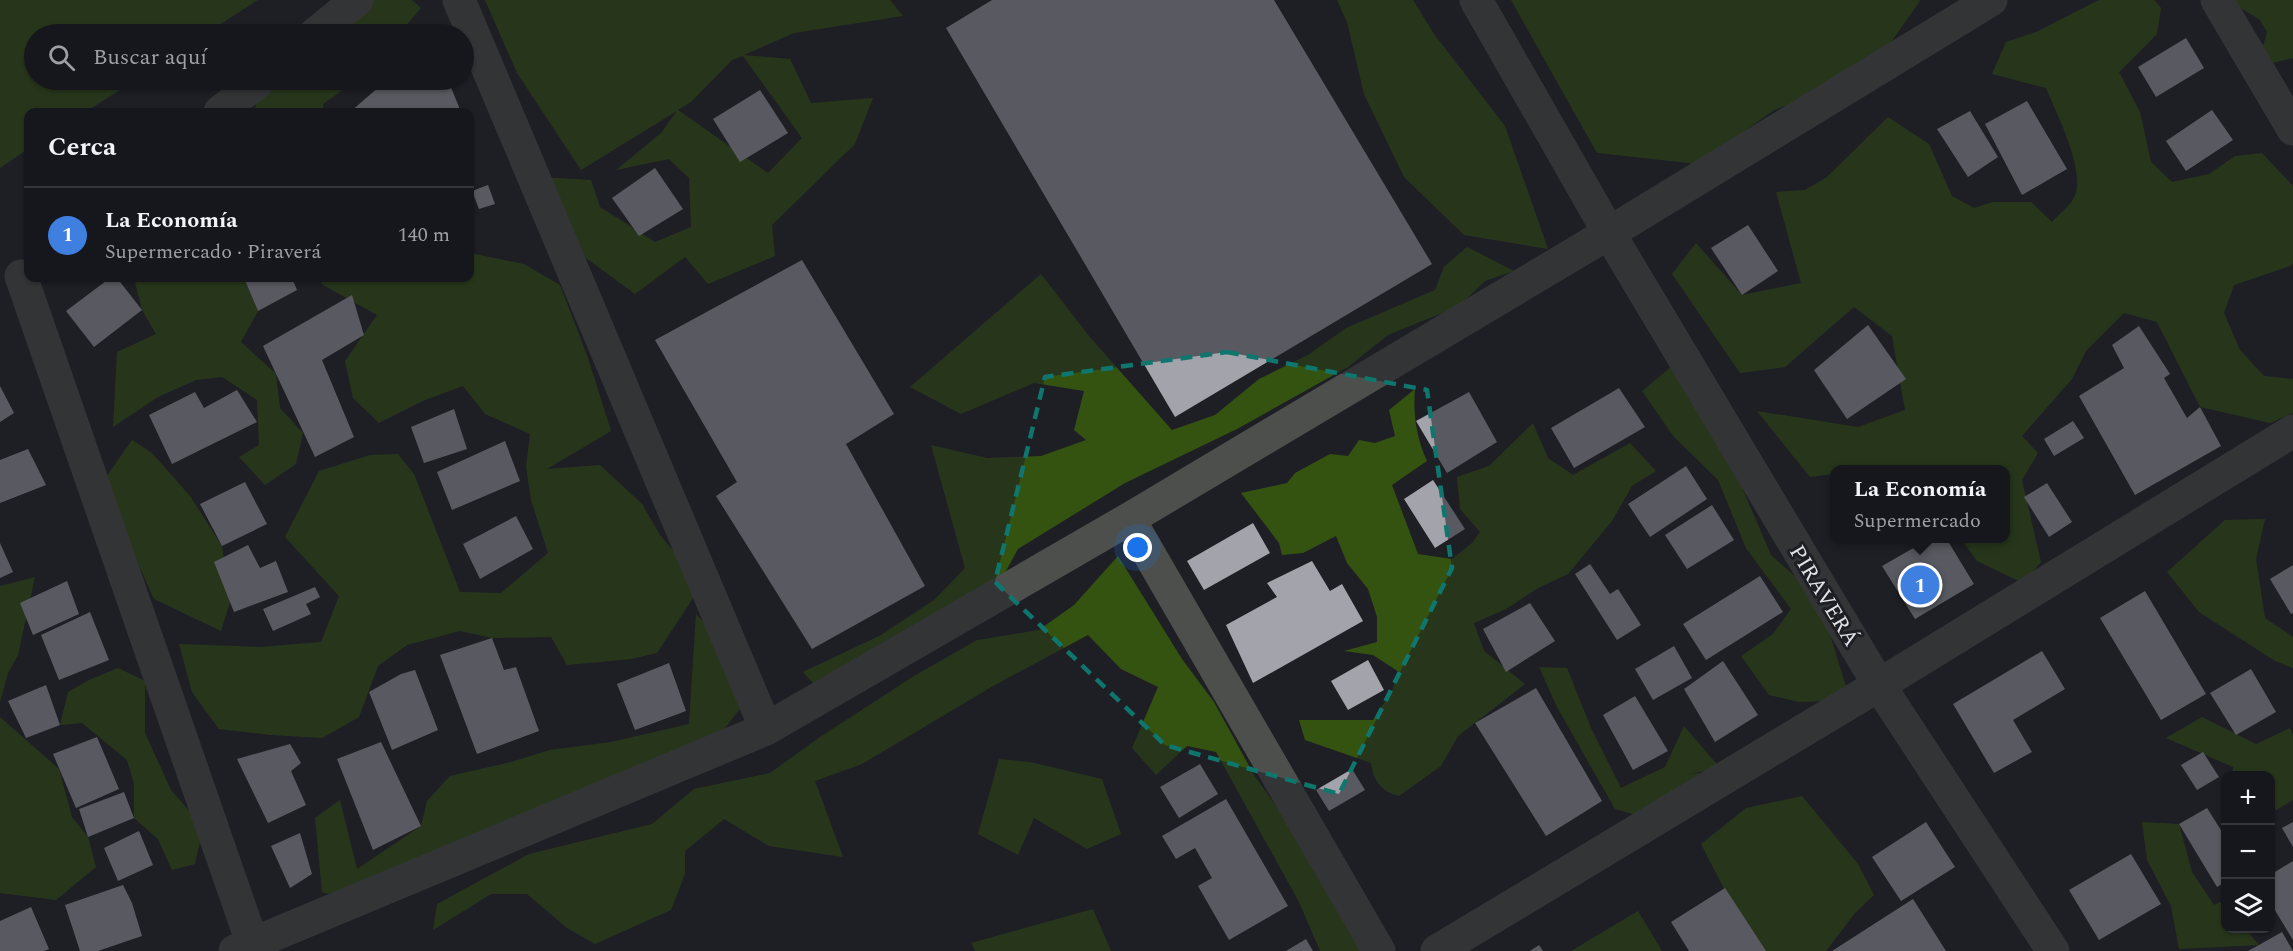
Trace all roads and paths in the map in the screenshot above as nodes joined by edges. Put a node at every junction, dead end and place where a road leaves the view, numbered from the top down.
1 (357, 0) edge
2 (459, 0) edge
3 (1476, 0) edge
4 (1991, 0) edge
5 (2217, 0) edge
6 (327, 24) edge
7 (469, 24) edge
8 (474, 36) edge
9 (248, 90) edge
10 (225, 108) edge
11 (2293, 129) edge
12 (1610, 232) junction
13 (16, 279) edge
14 (2293, 431) edge
15 (1129, 519) junction
16 (1879, 685) junction
17 (766, 729) junction
18 (247, 949) edge
19 (1379, 951) edge
20 (1437, 951) edge
21 (2053, 951) edge

1 - 6 street
2 - 7 street
3 - 12 street, PIRAVERÁ
4 - 12 street
5 - 11 street
8 - 17 street
9 - 10 street
12 - 15 street
12 - 16 street, PIRAVERÁ
13 - 18 street
14 - 16 street
15 - 17 street
15 - 19 street
16 - 20 street
16 - 21 street, PIRAVERÁ
17 - 18 street

